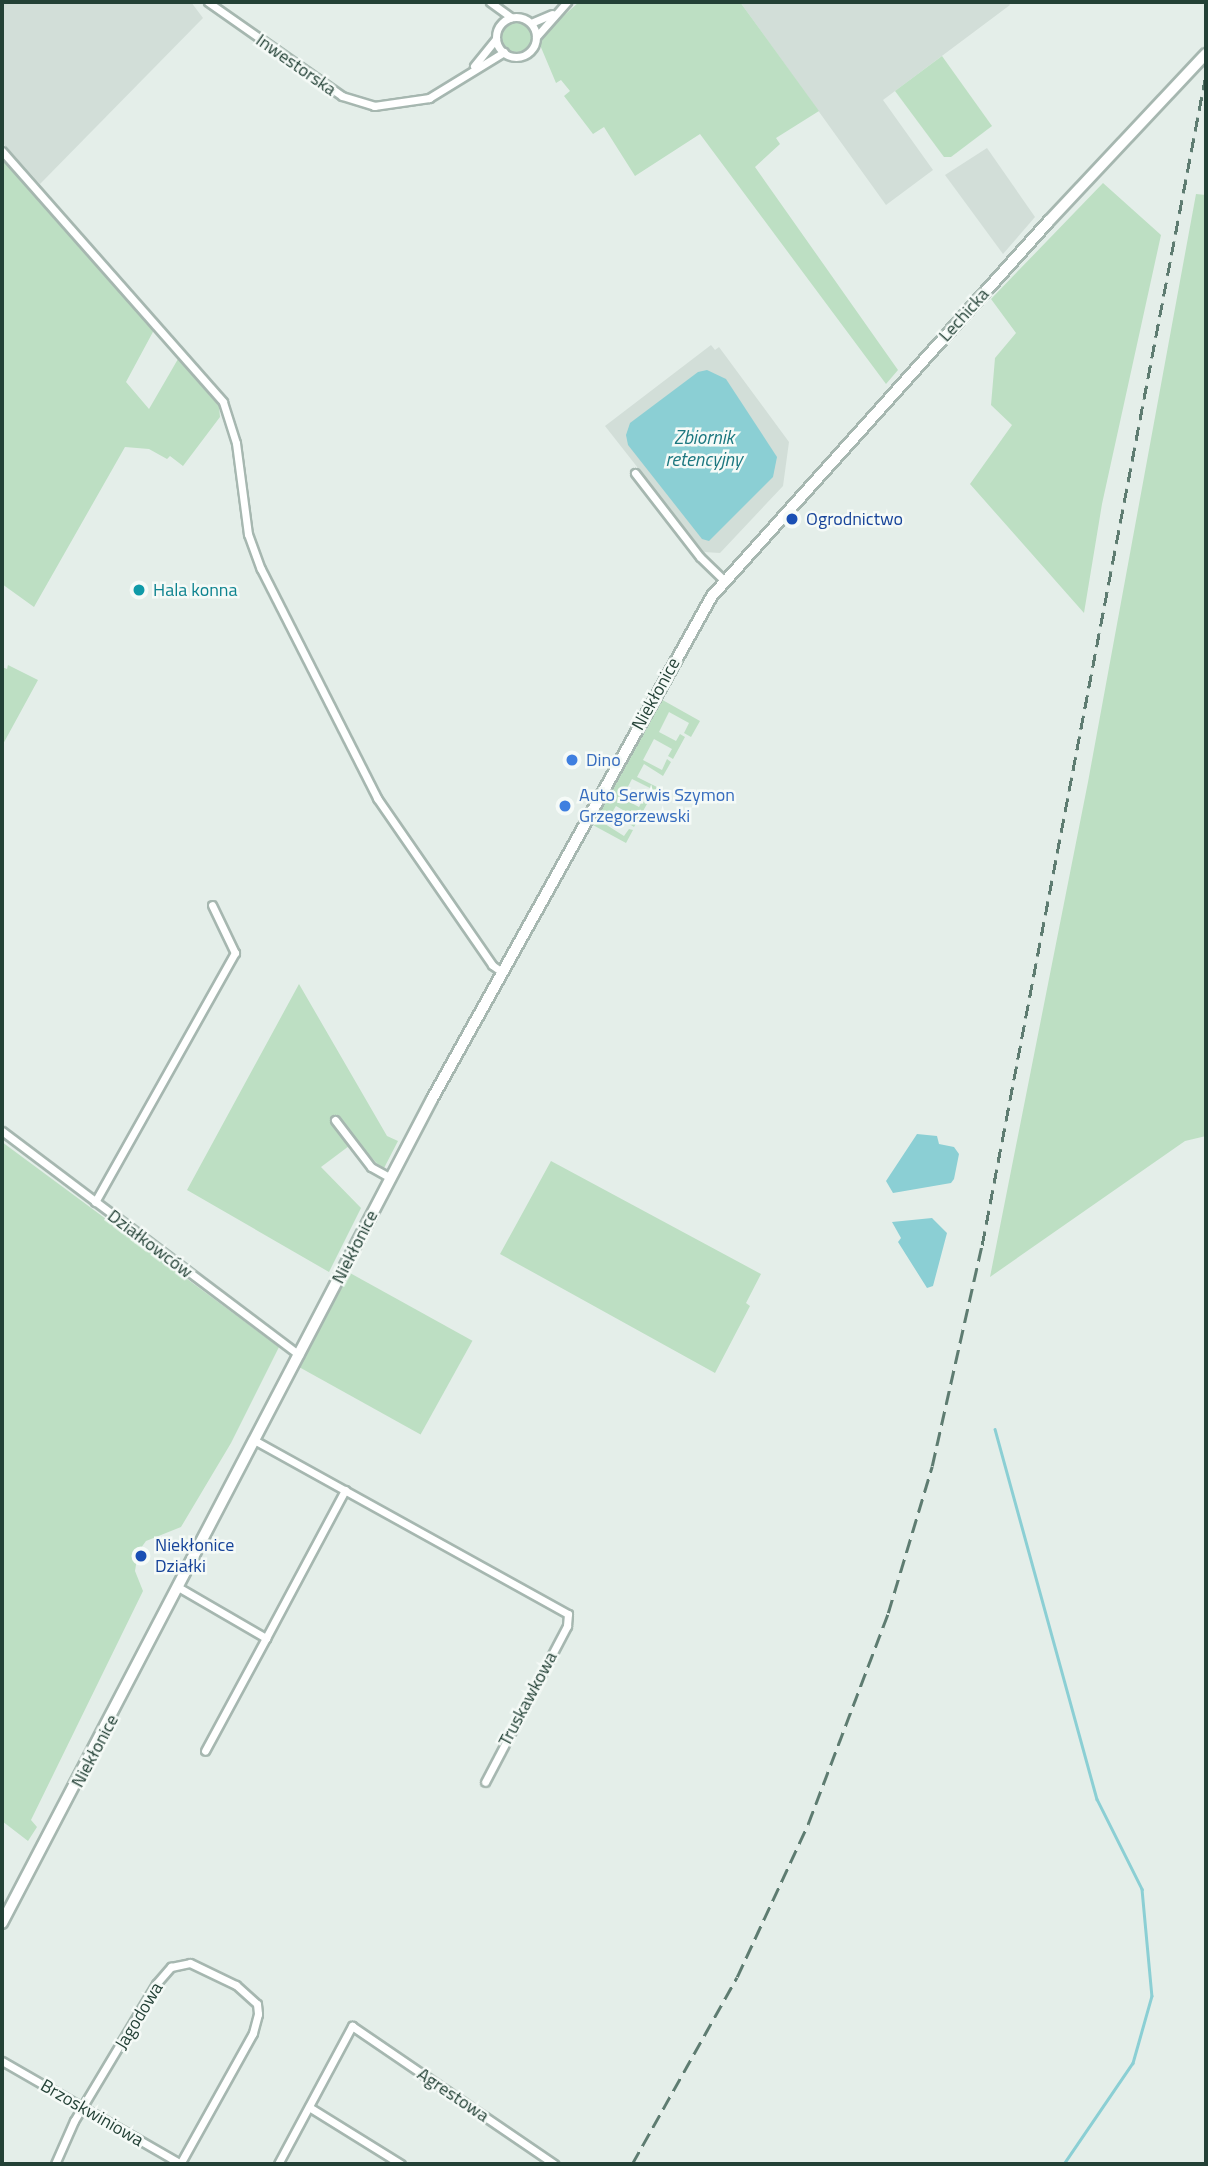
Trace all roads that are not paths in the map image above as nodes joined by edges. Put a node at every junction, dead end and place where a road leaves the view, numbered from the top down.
1 (208, 2) edge
2 (489, 2) edge
3 (567, 2) edge
4 (556, 12) junction
5 (511, 18) junction
6 (531, 23) junction
7 (500, 26) junction
8 (536, 37) junction
9 (496, 39) junction
10 (504, 52) junction
11 (1206, 54) edge
12 (469, 72) junction
13 (2, 151) edge
14 (635, 473) dead end
15 (724, 580) junction
16 (212, 905) dead end
17 (502, 972) junction
18 (335, 1120) dead end
19 (2, 1131) edge
20 (391, 1178) junction
21 (94, 1202) junction
22 (299, 1355) junction
23 (254, 1440) junction
24 (345, 1490) junction
25 (178, 1587) junction
26 (266, 1638) junction
27 (205, 1751) dead end
28 (485, 1782) dead end
29 (2, 1923) edge
30 (2, 2061) edge
31 (309, 2107) junction
32 (85, 2108) junction
33 (55, 2164) edge
34 (181, 2164) edge
35 (278, 2164) edge
36 (401, 2164) edge
37 (554, 2164) edge

1 - 12 street, Inwestorska
2 - 5 street
2 - 7 street
3 - 4 street
4 - 6 street
4 - 8 street
5 - 6 street
5 - 7 street
6 - 8 street
7 - 9 street
8 - 10 street
9 - 10 street
9 - 12 street, Inwestorska
10 - 12 street, Inwestorska
11 - 15 street, Lechicka
13 - 17 street
14 - 15 street
15 - 17 street, Niekłonice
16 - 21 street
17 - 20 street, Niekłonice
18 - 20 street
19 - 21 street, Działkowców
20 - 22 street, Niekłonice
21 - 22 street, Działkowców
22 - 23 street, Niekłonice
23 - 24 street
23 - 25 street, Niekłonice
24 - 26 street
24 - 28 street, Truskawkowa
25 - 26 street
25 - 29 street, Niekłonice
26 - 27 street
30 - 32 street, Brzoskwiniowa
31 - 35 street
31 - 36 street
31 - 37 street, Agrestowa
32 - 33 street, Jagodowa
32 - 34 street, Brzoskwiniowa
32 - 34 street, Jagodowa

